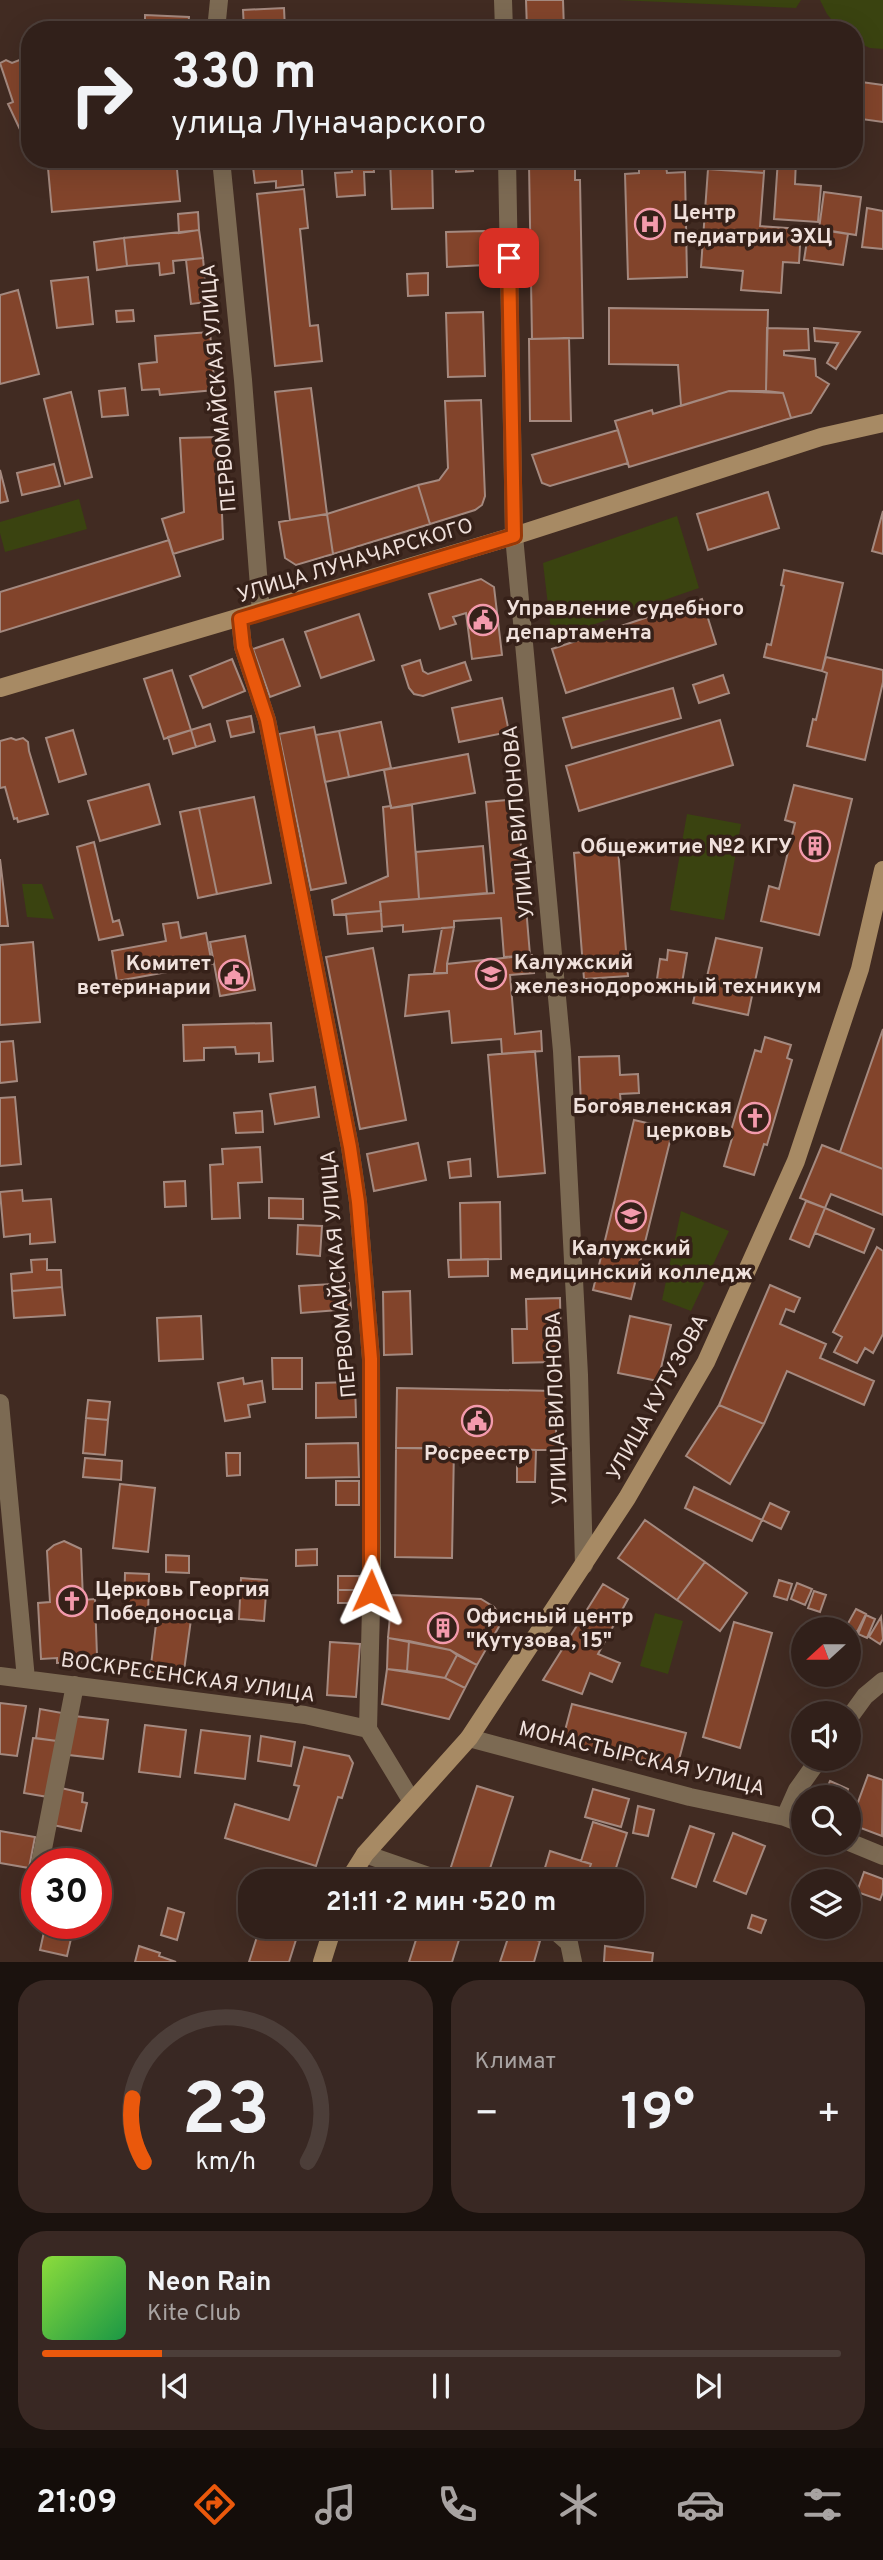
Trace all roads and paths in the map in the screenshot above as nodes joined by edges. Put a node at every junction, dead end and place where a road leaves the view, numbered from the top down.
1 (219, 0) edge
2 (503, 0) edge
3 (217, 21) edge
4 (504, 21) edge
5 (222, 168) edge
6 (507, 168) edge
7 (883, 423) edge
8 (514, 536) junction
9 (261, 612) junction
10 (240, 619) junction
11 (0, 688) edge
12 (883, 870) edge
13 (0, 1403) edge
14 (584, 1565) junction
15 (0, 1676) edge
16 (26, 1679) junction
17 (883, 1681) edge
18 (75, 1685) junction
19 (861, 1701) edge
20 (368, 1729) junction
21 (469, 1738) junction
22 (811, 1771) edge
23 (411, 1800) junction
24 (785, 1817) junction
25 (791, 1819) edge
26 (861, 1847) edge
27 (43, 1848) edge
28 (365, 1854) junction
29 (883, 1856) edge
30 (356, 1869) edge
31 (408, 1869) edge
32 (328, 1939) edge
33 (564, 1939) edge
34 (321, 1962) edge
35 (573, 1962) edge

1 - 3 street
2 - 4 street
5 - 9 street, ПЕРВОМАЙСКАЯ УЛИЦА
6 - 8 street, УЛИЦА ВИЛОНОВА
7 - 8 main road, УЛИЦА ЛУНАЧАРСКОГО
8 - 9 main road, УЛИЦА ЛУНАЧАРСКОГО
8 - 14 street, УЛИЦА ВИЛОНОВА
9 - 10 main road, УЛИЦА ЛУНАЧАРСКОГО
10 - 11 main road, УЛИЦА ЛУНАЧАРСКОГО
10 - 20 street, ПЕРВОМАЙСКАЯ УЛИЦА
12 - 14 main road, УЛИЦА КУТУЗОВА
13 - 16 street
14 - 21 main road, УЛИЦА КУТУЗОВА
15 - 16 street, ВОСКРЕСЕНСКАЯ УЛИЦА
16 - 18 street, ВОСКРЕСЕНСКАЯ УЛИЦА
17 - 19 street
18 - 20 street, ВОСКРЕСЕНСКАЯ УЛИЦА
18 - 27 street
20 - 23 street
21 - 23 main road, УЛИЦА КУТУЗОВА
21 - 24 street, МОНАСТЫРСКАЯ УЛИЦА
22 - 24 street
23 - 28 main road, УЛИЦА КУТУЗОВА
24 - 25 street, МОНАСТЫРСКАЯ УЛИЦА
26 - 29 street
28 - 30 main road, УЛИЦА КУТУЗОВА
28 - 31 street
32 - 34 main road
33 - 35 street

